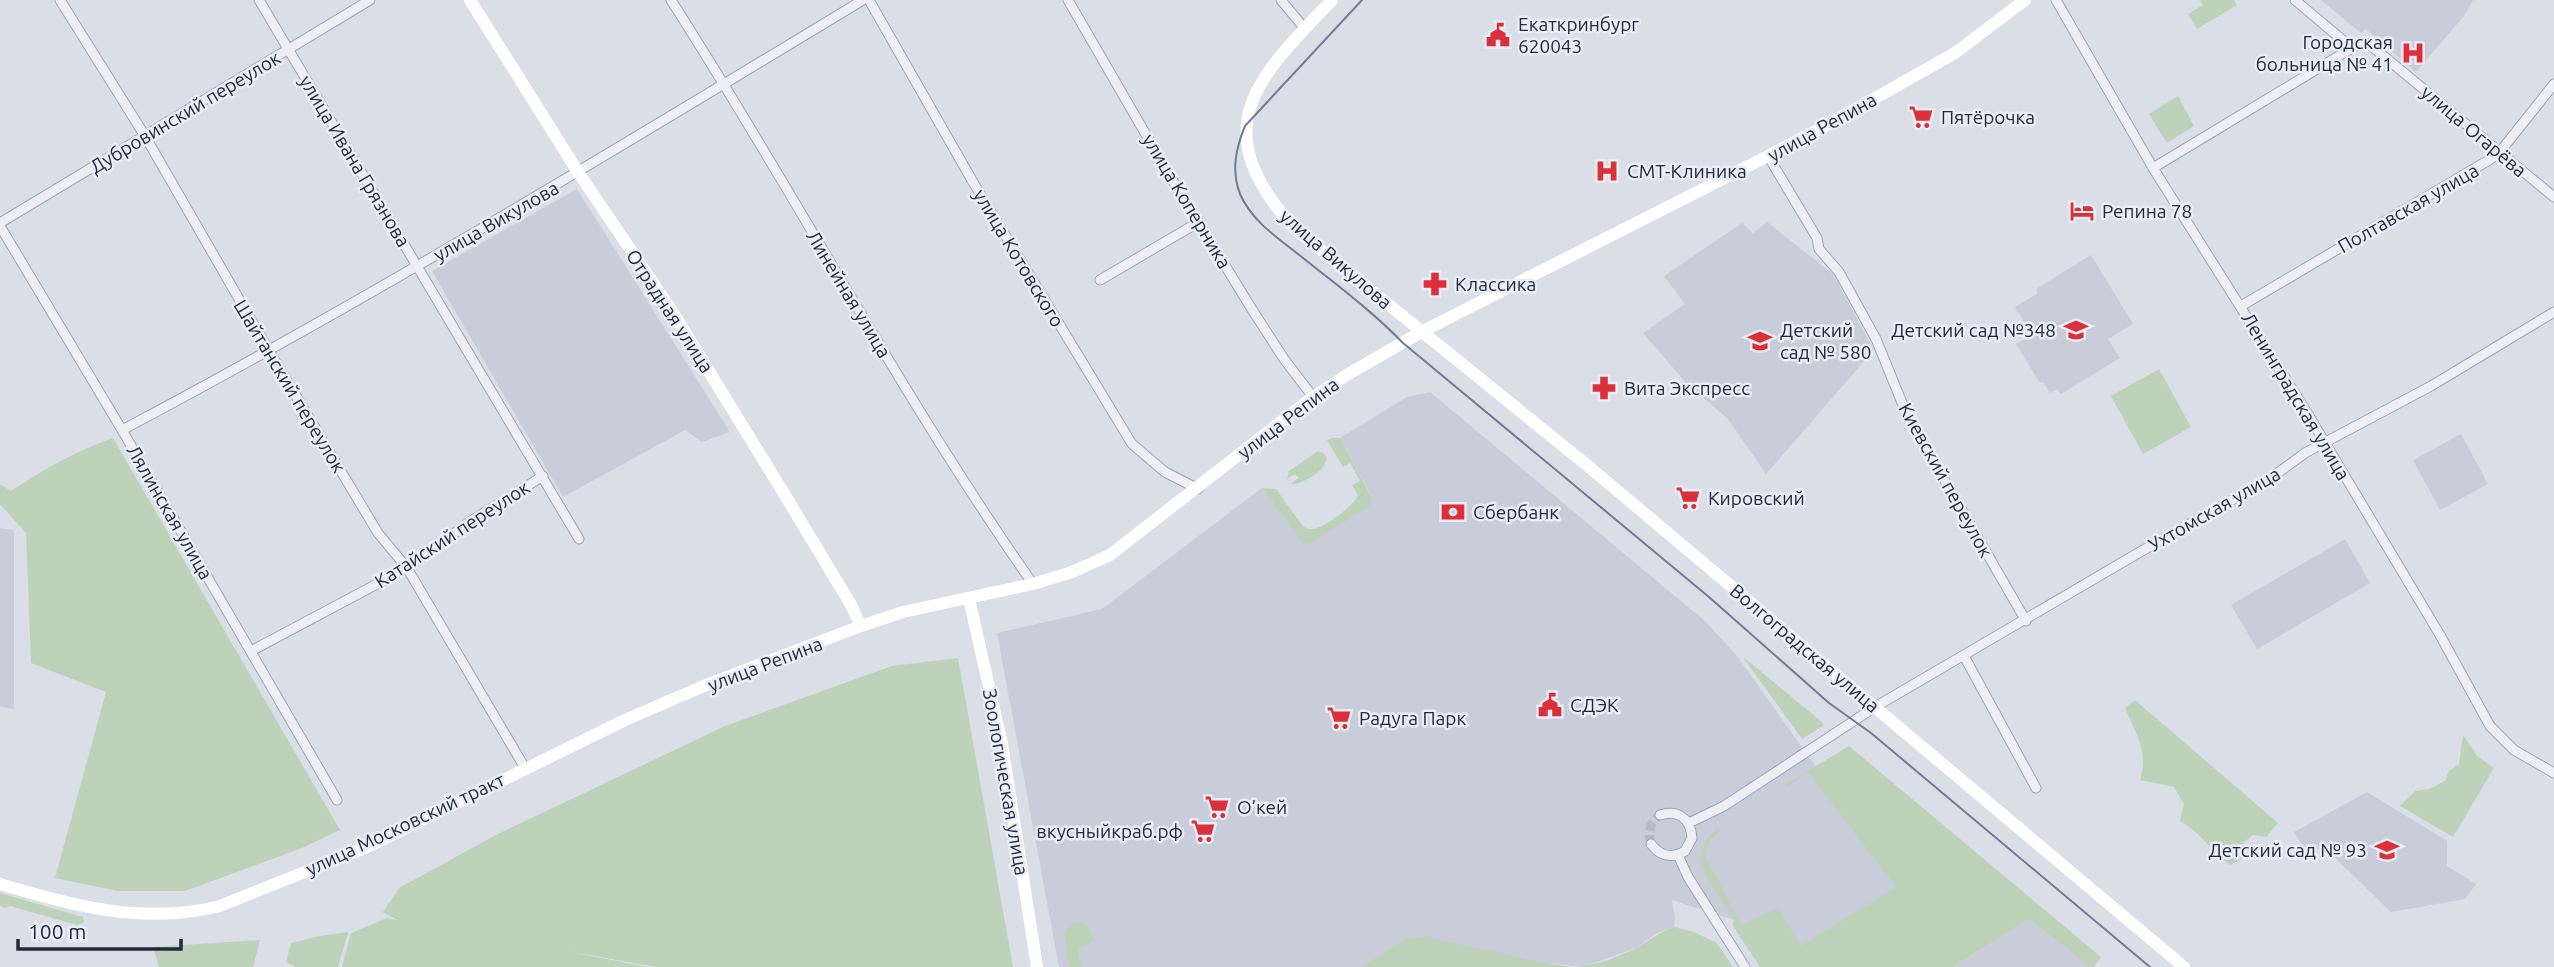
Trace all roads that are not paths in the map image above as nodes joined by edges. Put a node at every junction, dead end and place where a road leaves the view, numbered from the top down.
1 (60, 0) edge
2 (259, 0) edge
3 (370, 0) edge
4 (470, 0) edge
5 (671, 0) edge
6 (863, 0) edge
7 (869, 0) edge
8 (1068, 0) edge
9 (1281, 0) edge
10 (1332, 0) edge
11 (2025, 0) edge
12 (2056, 0) edge
13 (2295, 0) edge
14 (1305, 29) junction
15 (2352, 48) junction
16 (288, 50) junction
17 (724, 83) junction
18 (2554, 84) edge
19 (145, 136) junction
20 (2499, 153) junction
21 (1768, 156) junction
22 (2153, 168) junction
23 (579, 172) junction
24 (2554, 197) edge
25 (1199, 222) junction
26 (0, 225) edge
27 (419, 267) junction
28 (1100, 280) dead end
29 (2241, 306) junction
30 (2554, 312) edge
31 (1423, 331) junction
32 (269, 351) junction
33 (1314, 397) junction
34 (122, 430) junction
35 (2324, 443) junction
36 (543, 476) junction
37 (1198, 489) junction
38 (579, 539) dead end
39 (407, 568) junction
40 (1033, 584) junction
41 (969, 599) junction
42 (2026, 621) junction
43 (861, 626) junction
44 (251, 651) junction
45 (1964, 656) junction
46 (1875, 707) junction
47 (526, 768) junction
48 (2554, 773) edge
49 (2036, 788) dead end
50 (337, 800) dead end
51 (1660, 815) dead end
52 (1689, 822) junction
53 (1651, 844) dead end
54 (1678, 855) junction
55 (0, 884) edge
56 (1037, 967) edge
57 (1745, 967) edge
58 (2184, 967) edge

1 - 19 street, Шайтанский переулок
2 - 16 street, улица Ивана Грязнова
3 - 16 street, Дубровинский переулок
4 - 23 street, Отрадная улица
5 - 17 street, Линейная улица
6 - 17 street, улица Викулова
7 - 37 street, улица Котовского
8 - 25 street, улица Коперника
9 - 14 street
10 - 14 street, улица Викулова
11 - 21 street, улица Репина
12 - 22 street, Ленинградская улица
13 - 15 street, улица Огарёва
14 - 31 street, улица Викулова
15 - 20 street, улица Огарёва
15 - 22 street
16 - 19 street, Дубровинский переулок
16 - 27 street, улица Ивана Грязнова
17 - 23 street, улица Викулова
17 - 40 street, Линейная улица
18 - 20 street, Полтавская улица
19 - 26 street, Дубровинский переулок
19 - 32 street, Шайтанский переулок
20 - 24 street, улица Огарёва
20 - 29 street, Полтавская улица
21 - 31 street, улица Репина
21 - 42 street, Киевский переулок
22 - 29 street, Ленинградская улица
23 - 27 street, улица Викулова
23 - 43 street, Отрадная улица
25 - 28 street
25 - 33 street, улица Коперника
26 - 34 street, Лялинская улица
27 - 32 street, улица Викулова
27 - 36 street, улица Ивана Грязнова
29 - 35 street, Ленинградская улица
30 - 35 street, Ухтомская улица
31 - 33 street, улица Репина
31 - 46 street, Волгоградская улица
32 - 34 street, улица Викулова
32 - 39 street, Шайтанский переулок
33 - 37 street, улица Репина
34 - 44 street, Лялинская улица
35 - 42 street, Ухтомская улица
35 - 48 street, Ленинградская улица
36 - 38 street, улица Ивана Грязнова
36 - 39 street, Катайский переулок
37 - 40 street, улица Репина
39 - 44 street, Катайский переулок
39 - 47 street, Шайтанский переулок
40 - 41 street, улица Репина
41 - 43 street, улица Репина
41 - 56 street, Зоологическая улица
42 - 45 street, Ухтомская улица
43 - 47 street, улица Репина
44 - 50 street, Лялинская улица
45 - 46 street, Ухтомская улица
45 - 49 street
46 - 52 street, Ухтомская улица
46 - 58 street, Волгоградская улица
47 - 55 street, улица Московский тракт
51 - 52 street
52 - 54 street
53 - 54 street
54 - 57 street

